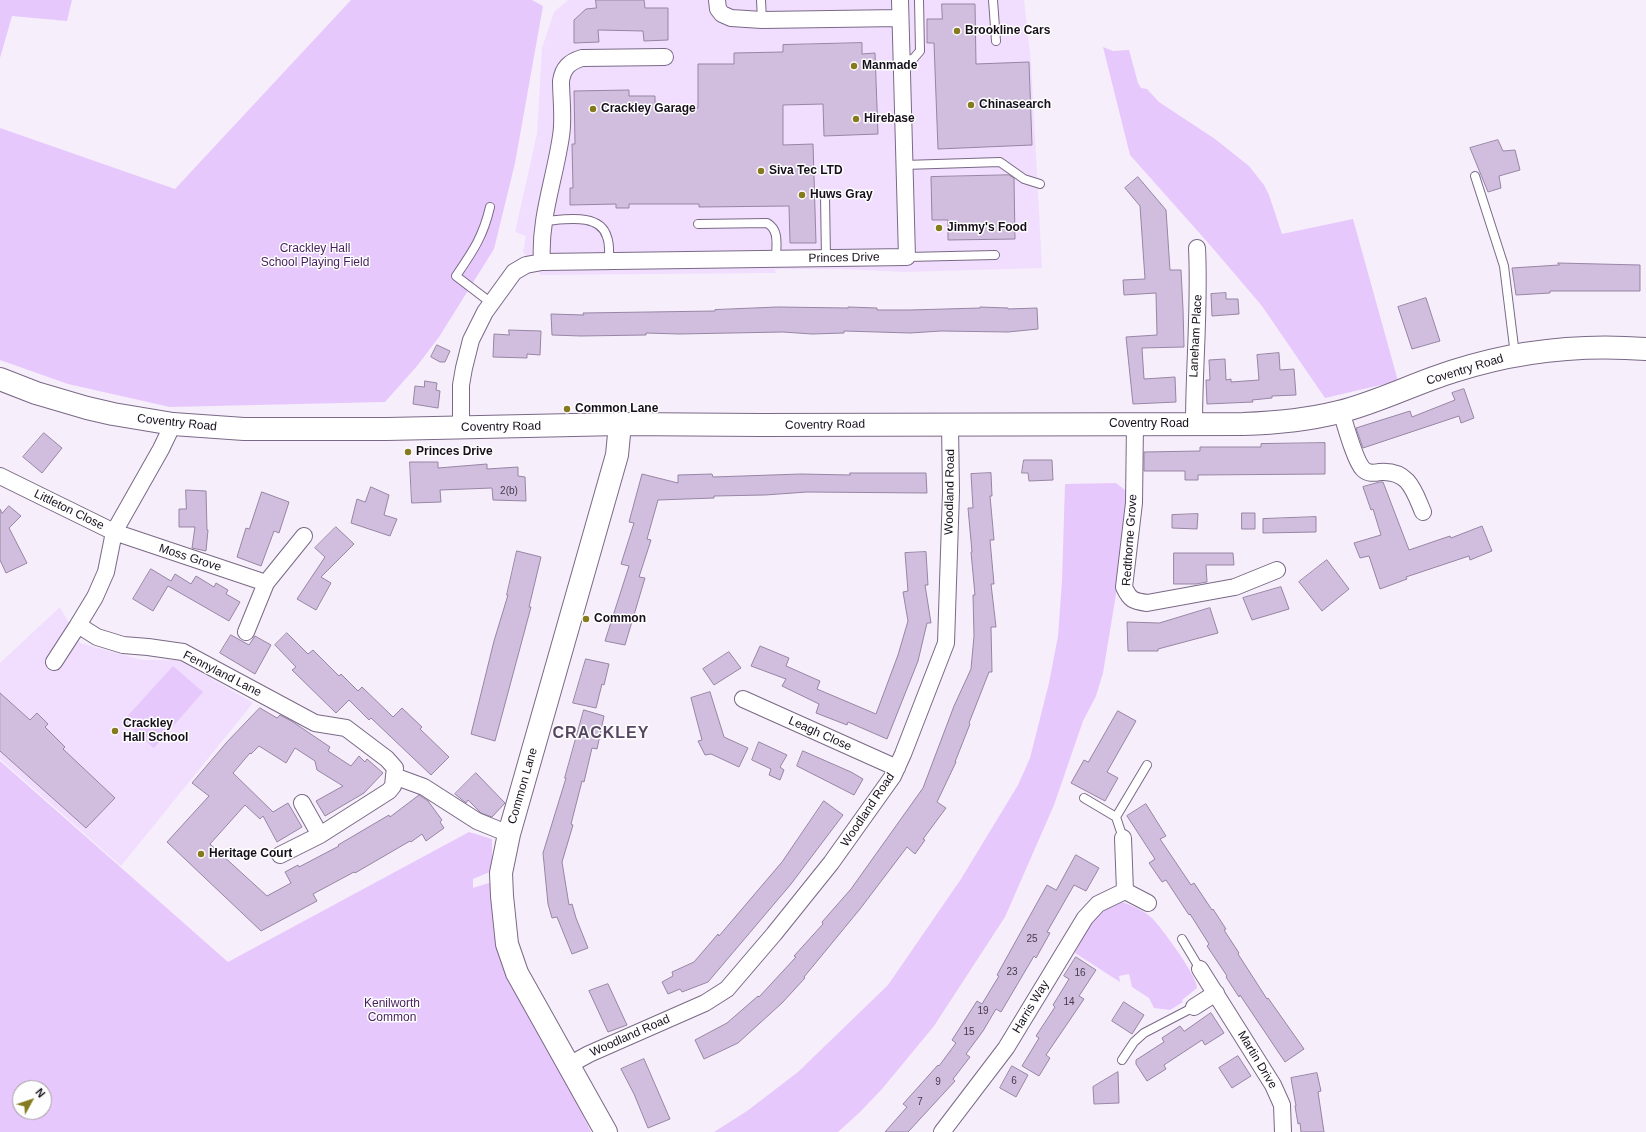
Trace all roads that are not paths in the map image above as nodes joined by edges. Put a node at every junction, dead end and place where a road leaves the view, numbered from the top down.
1 (717, 0) edge
2 (761, 0) edge
3 (900, 0) edge
4 (919, 0) edge
5 (993, 0) edge
6 (900, 18) junction
7 (762, 20) junction
8 (996, 41) dead end
9 (665, 57) dead end
10 (901, 60) junction
11 (904, 165) junction
12 (1475, 176) dead end
13 (1040, 184) dead end
14 (825, 197) dead end
15 (490, 208) dead end
16 (544, 221) junction
17 (698, 224) dead end
18 (1197, 248) dead end
19 (995, 255) dead end
20 (907, 257) junction
21 (826, 258) junction
22 (776, 259) junction
23 (609, 261) junction
24 (542, 262) junction
25 (490, 302) junction
26 (1646, 349) edge
27 (1515, 356) junction
28 (0, 379) edge
29 (1341, 412) junction
30 (173, 424) junction
31 (620, 424) junction
32 (1135, 424) junction
33 (1194, 424) junction
34 (950, 425) junction
35 (461, 428) junction
36 (0, 476) edge
37 (1423, 512) dead end
38 (114, 532) junction
39 (304, 536) dead end
40 (1276, 570) dead end
41 (266, 583) junction
42 (78, 624) junction
43 (246, 632) dead end
44 (54, 662) dead end
45 (743, 699) dead end
46 (1147, 765) dead end
47 (897, 768) junction
48 (394, 776) junction
49 (1084, 798) dead end
50 (302, 803) dead end
51 (1116, 817) junction
52 (509, 834) junction
53 (320, 835) junction
54 (1123, 838) joint
55 (280, 854) dead end
56 (1125, 891) junction
57 (1148, 903) dead end
58 (1182, 939) dead end
59 (1200, 969) joint
60 (1216, 993) junction
61 (1194, 1007) joint
62 (1122, 1060) dead end
63 (569, 1065) junction
64 (606, 1132) edge
65 (942, 1132) edge
66 (1283, 1132) edge

1 - 7 street
2 - 7 lane
3 - 6 street
4 - 10 lane
5 - 8 lane
6 - 7 street
6 - 10 street
9 - 16 street
10 - 11 street
11 - 13 lane
11 - 20 street
12 - 27 lane
14 - 21 lane
15 - 25 lane
16 - 23 lane
16 - 24 street
17 - 22 lane
18 - 33 street, Laneham Place
19 - 20 lane
20 - 21 street, Princes Drive
21 - 22 street, Princes Drive
22 - 23 street, Princes Drive
23 - 24 street, Princes Drive
24 - 25 street, Princes Drive
25 - 35 street, Princes Drive
26 - 27 main road, Coventry Road
27 - 29 main road, Coventry Road
28 - 30 main road, Coventry Road
29 - 33 main road, Coventry Road
29 - 37 street
30 - 35 main road, Coventry Road
30 - 38 street, Littleton Close
31 - 34 main road, Coventry Road
31 - 35 main road, Coventry Road
31 - 52 main road, Common Lane
32 - 33 main road, Coventry Road
32 - 34 main road, Coventry Road
32 - 40 street, Redthorne Grove
34 - 47 street, Woodland Road
36 - 38 street, Littleton Close
38 - 41 street, Moss Grove
38 - 42 street
39 - 41 street
41 - 43 street
42 - 44 street
42 - 48 street, Fennyland Lane
45 - 47 street, Leagh Close
46 - 51 lane
47 - 63 street, Woodland Road
48 - 52 street
48 - 53 street
49 - 51 lane
50 - 53 street
51 - 54 lane
52 - 63 main road, Common Lane
53 - 55 street
54 - 56 street
56 - 57 street
56 - 65 street, Harris Way
58 - 59 lane
59 - 60 street, Martin Drive
60 - 61 street
60 - 66 street, Martin Drive
61 - 62 lane
63 - 64 main road, Common Lane

